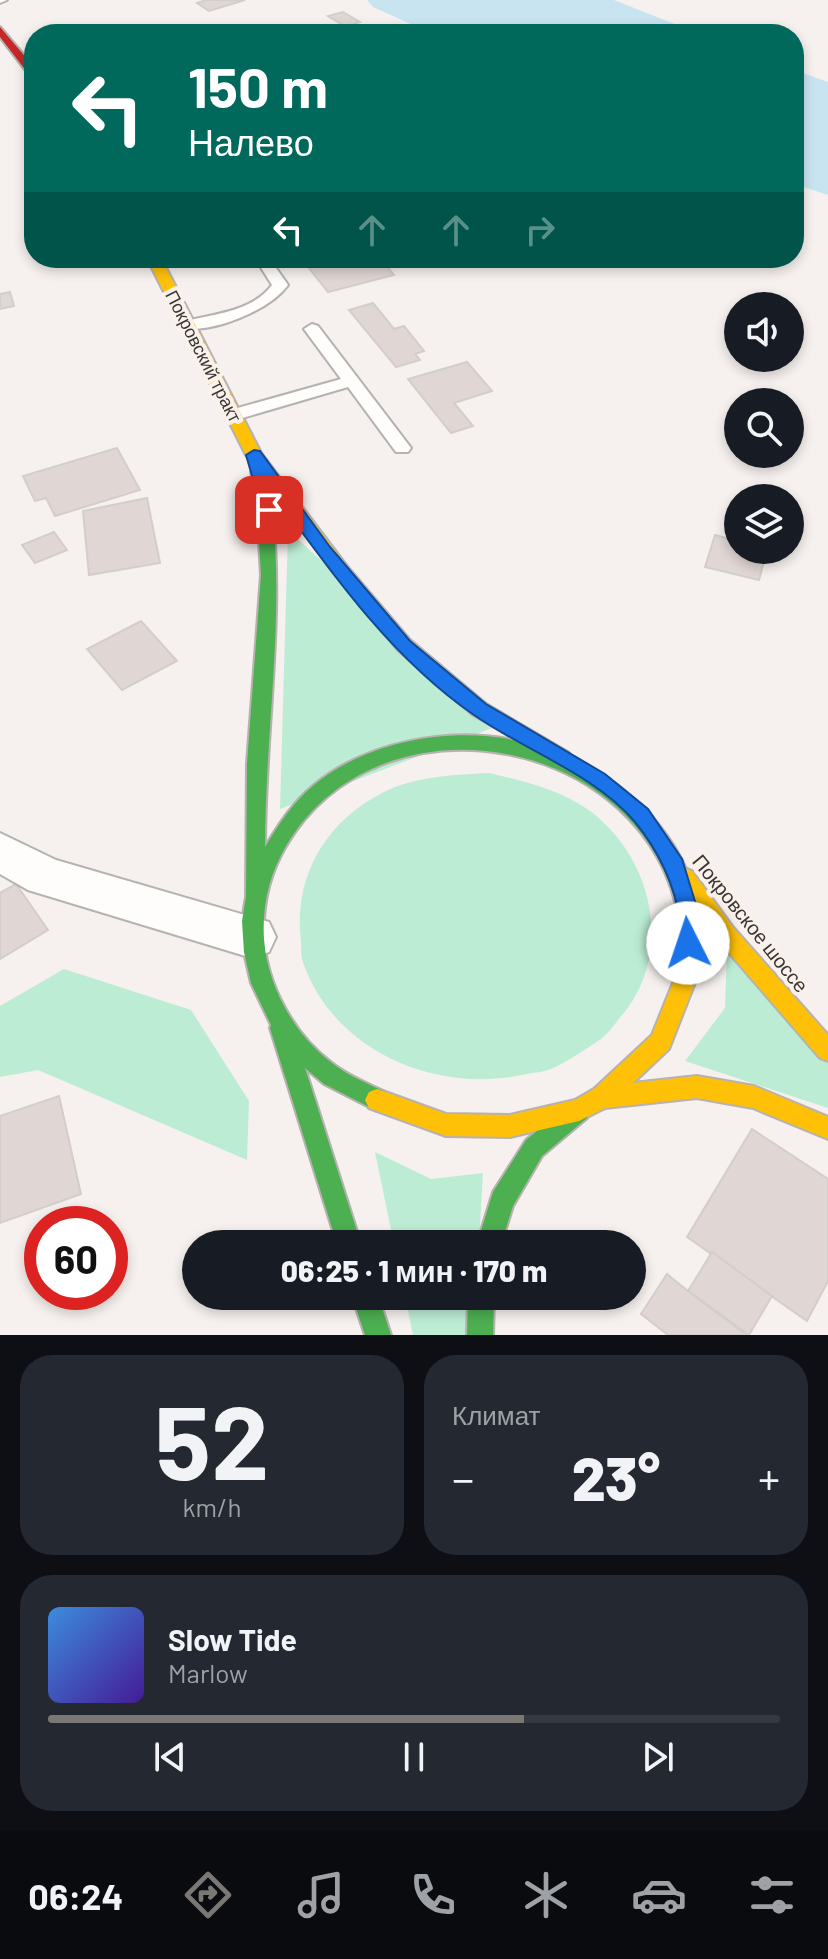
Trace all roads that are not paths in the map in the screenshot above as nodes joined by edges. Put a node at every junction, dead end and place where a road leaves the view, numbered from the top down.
1 (0, 30) edge
2 (24, 61) edge
3 (159, 268) edge
4 (269, 268) edge
5 (187, 325) junction
6 (312, 329) dead end
7 (351, 381) junction
8 (233, 415) junction
9 (402, 448) dead end
10 (254, 455) junction
11 (598, 779) junction
12 (0, 852) edge
13 (672, 859) junction
14 (253, 917) junction
15 (277, 1019) junction
16 (828, 1051) edge
17 (602, 1097) junction
18 (579, 1110) junction
19 (828, 1128) edge
20 (345, 1230) edge
21 (493, 1230) edge
22 (370, 1310) edge
23 (481, 1310) edge
24 (378, 1335) edge
25 (480, 1335) edge

1 - 2 main road
3 - 5 main road, Покровский тракт
4 - 5 lane
5 - 8 main road, Покровский тракт
6 - 7 lane
7 - 8 lane
7 - 9 lane
8 - 10 main road, Покровский тракт
10 - 11 main road
10 - 14 main road
11 - 13 main road, Покровское шоссе
11 - 14 main road
12 - 14 street
13 - 16 main road, Покровское шоссе
13 - 17 main road
14 - 15 main road
15 - 18 main road
15 - 20 main road
17 - 18 main road
17 - 19 main road
18 - 21 main road
22 - 24 main road
23 - 25 main road

